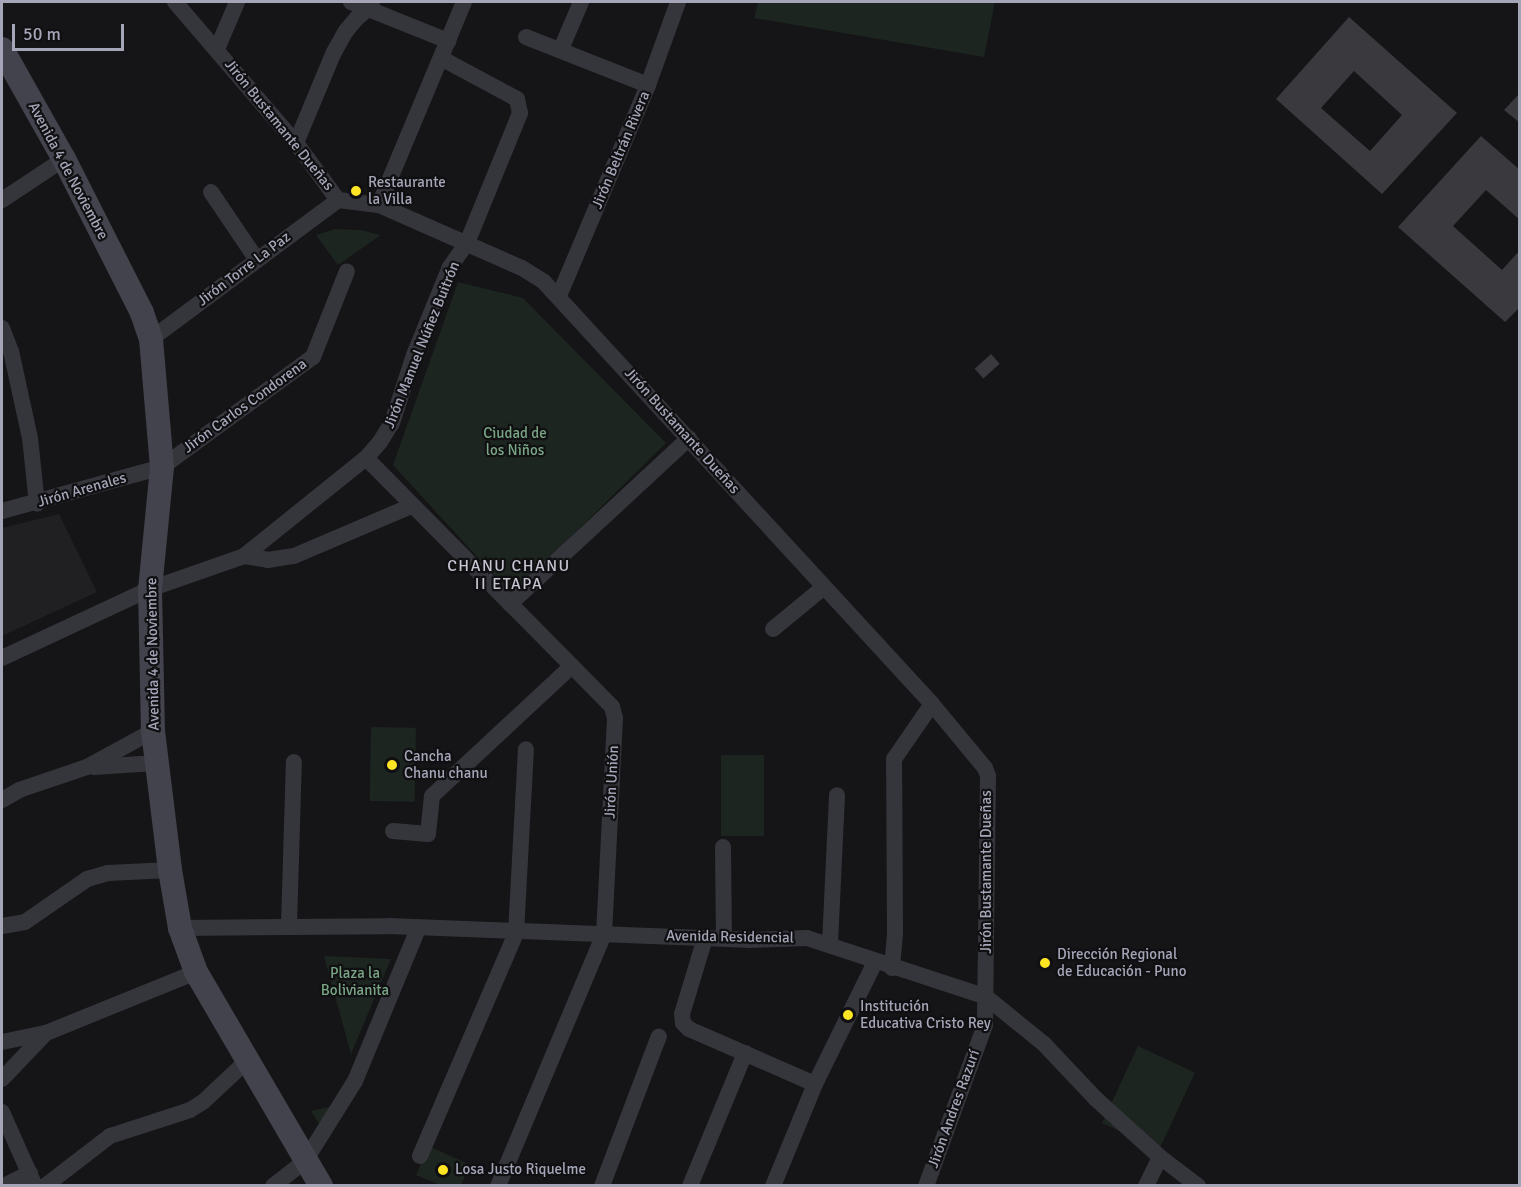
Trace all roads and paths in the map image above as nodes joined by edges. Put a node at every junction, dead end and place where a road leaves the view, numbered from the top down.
1 (175, 2) edge
2 (237, 2) edge
3 (351, 2) edge
4 (464, 2) edge
5 (581, 2) edge
6 (678, 2) edge
7 (371, 5) edge
8 (526, 37) dead end
9 (448, 41) junction
10 (2, 49) edge
11 (216, 49) junction
12 (561, 49) junction
13 (441, 58) junction
14 (648, 85) junction
15 (296, 142) junction
16 (64, 159) junction
17 (211, 192) dead end
18 (2, 200) edge
19 (338, 200) junction
20 (379, 205) junction
21 (467, 243) junction
22 (257, 260) junction
23 (346, 271) dead end
24 (559, 296) junction
25 (2, 328) edge
26 (151, 339) junction
27 (689, 438) junction
28 (366, 458) junction
29 (162, 468) junction
30 (37, 504) junction
31 (411, 506) junction
32 (2, 511) edge
33 (244, 556) junction
34 (824, 587) junction
35 (150, 589) junction
36 (510, 604) junction
37 (773, 629) dead end
38 (2, 658) edge
39 (572, 666) junction
40 (932, 704) junction
41 (153, 731) junction
42 (526, 749) dead end
43 (294, 762) dead end
44 (156, 763) junction
45 (87, 767) junction
46 (837, 795) dead end
47 (2, 800) edge
48 (393, 831) dead end
49 (723, 848) dead end
50 (170, 870) junction
51 (2, 926) edge
52 (289, 926) junction
53 (180, 928) junction
54 (418, 929) junction
55 (516, 933) junction
56 (603, 934) junction
57 (705, 938) junction
58 (724, 938) junction
59 (830, 944) junction
60 (875, 962) junction
61 (892, 968) junction
62 (196, 972) junction
63 (986, 997) junction
64 (46, 1033) junction
65 (659, 1036) dead end
66 (2, 1042) edge
67 (745, 1053) junction
68 (249, 1059) junction
69 (2, 1078) edge
70 (815, 1084) junction
71 (2, 1112) edge
72 (420, 1156) dead end
73 (1160, 1157) junction
74 (305, 1161) junction
75 (32, 1179) edge
76 (4, 1185) edge
77 (45, 1185) edge
78 (273, 1185) edge
79 (321, 1185) edge
80 (498, 1185) edge
81 (602, 1185) edge
82 (690, 1185) edge
83 (773, 1185) edge
84 (926, 1185) edge
85 (1146, 1185) edge
86 (1198, 1185) edge

1 - 11 street, Jirón Bustamante Dueñas
2 - 11 street
3 - 7 street
4 - 9 street
5 - 12 street
6 - 14 street, Jirón Beltrán Rivera
7 - 9 street
7 - 15 street
8 - 12 street
9 - 13 street
10 - 16 street, Avenida 4 de Noviembre
11 - 15 street, Jirón Bustamante Dueñas
12 - 14 street
13 - 20 street
13 - 21 street, Jirón Manuel Núñez Buitrón
14 - 24 street, Jirón Beltrán Rivera
15 - 19 street, Jirón Bustamante Dueñas
16 - 18 street
16 - 26 street, Avenida 4 de Noviembre
17 - 22 street
19 - 20 street, Jirón Bustamante Dueñas
19 - 22 street, Jirón Torre La Paz
20 - 21 street, Jirón Bustamante Dueñas
21 - 24 street, Jirón Bustamante Dueñas
21 - 28 street, Jirón Manuel Núñez Buitrón
22 - 26 street, Jirón Torre La Paz
23 - 29 street, Jirón Carlos Condorena
24 - 27 street, Jirón Bustamante Dueñas
25 - 30 street
26 - 29 street, Avenida 4 de Noviembre
27 - 34 street, Jirón Bustamante Dueñas
27 - 36 street
28 - 31 street, Jirón Unión
28 - 33 street, Jirón Manuel Núñez Buitrón
29 - 30 street, Jirón Arenales
29 - 35 street, Avenida 4 de Noviembre
30 - 32 street, Jirón Arenales
31 - 33 street
31 - 36 street, Jirón Unión
33 - 35 street, Jirón Manuel Núñez Buitrón
34 - 37 street
34 - 40 street, Jirón Bustamante Dueñas
35 - 38 street, Jirón Manuel Núñez Buitrón
35 - 41 street, Avenida 4 de Noviembre
36 - 39 street, Jirón Unión
39 - 48 street
39 - 56 street, Jirón Unión
40 - 61 street
40 - 63 street, Jirón Bustamante Dueñas
41 - 44 street, Avenida 4 de Noviembre
41 - 45 street
42 - 55 street
43 - 52 street
44 - 45 street
44 - 50 street, Avenida 4 de Noviembre
45 - 47 street
46 - 59 street
49 - 58 street
50 - 51 street
50 - 53 street, Avenida 4 de Noviembre
52 - 53 street, Avenida Residencial
52 - 54 street, Avenida Residencial
53 - 62 street, Avenida 4 de Noviembre
54 - 55 street, Avenida Residencial
54 - 74 street
55 - 56 street, Avenida Residencial
55 - 72 street
56 - 57 street, Avenida Residencial
56 - 80 street, Jirón Unión
57 - 58 street, Avenida Residencial
57 - 67 street
58 - 59 street, Avenida Residencial
59 - 60 street, Avenida Residencial
60 - 61 street, Avenida Residencial
60 - 70 street
61 - 63 street, Avenida Residencial
62 - 64 street
62 - 68 street, Avenida 4 de Noviembre
63 - 73 street, Avenida Residencial
63 - 84 street, Jirón Andres Razurí
64 - 66 street
64 - 69 street
65 - 81 street
67 - 70 street
67 - 82 street
68 - 74 street, Avenida 4 de Noviembre
68 - 77 street
70 - 83 street
71 - 75 street
73 - 85 street
73 - 86 street, Avenida Residencial
74 - 78 street
74 - 79 street, Avenida 4 de Noviembre
75 - 76 street

